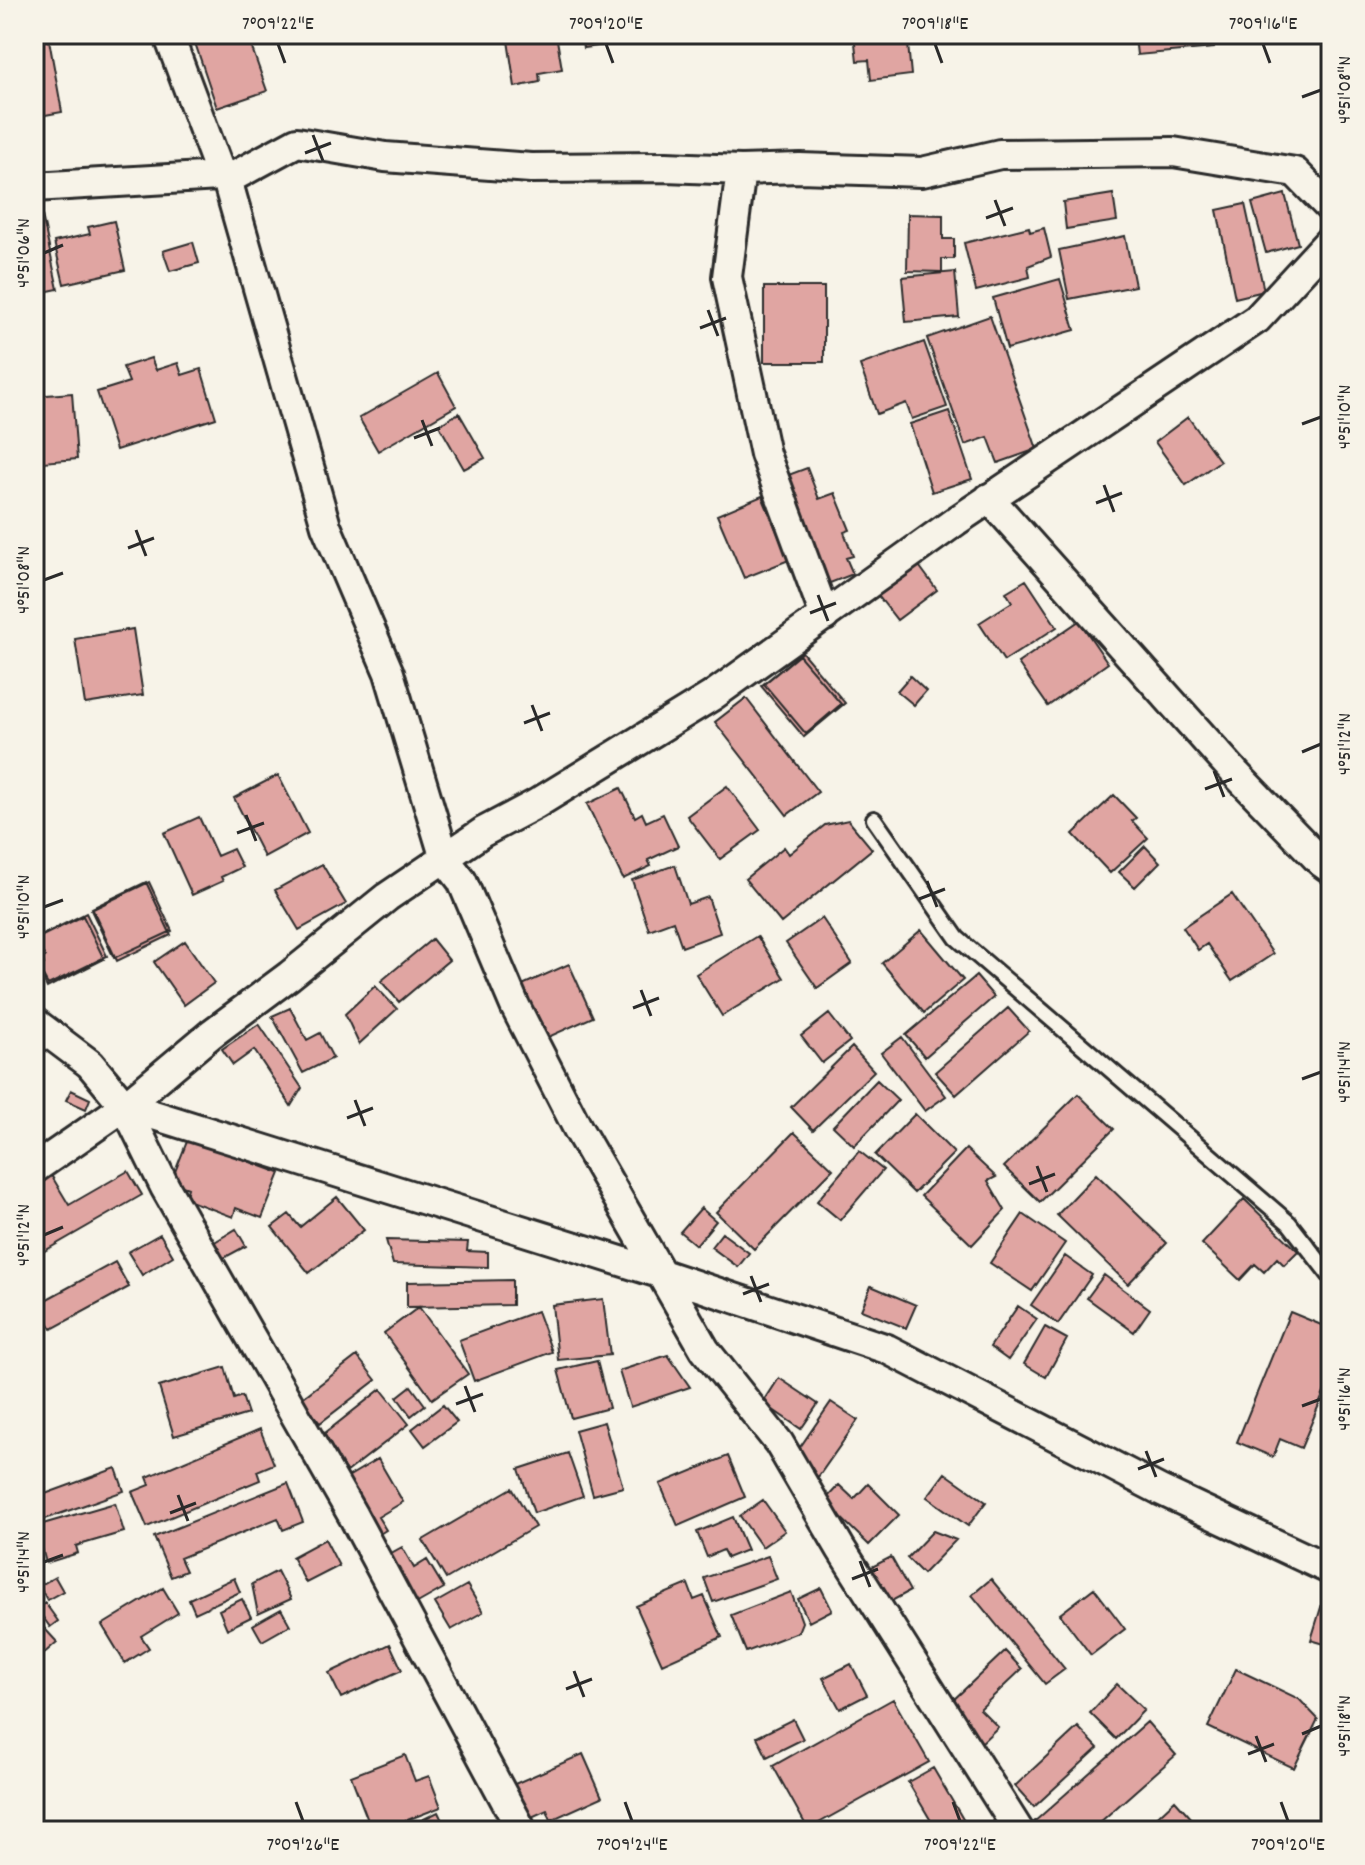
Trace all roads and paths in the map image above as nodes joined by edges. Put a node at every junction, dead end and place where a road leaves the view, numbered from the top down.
1 (168, 34) edge
2 (741, 170) junction
3 (34, 187) edge
4 (1331, 209) edge
5 (1331, 239) edge
6 (989, 498) junction
7 (825, 616) junction
8 (874, 819) dead end
9 (445, 859) junction
10 (1331, 869) edge
11 (34, 1022) edge
12 (125, 1106) junction
13 (34, 1169) edge
14 (659, 1273) junction
15 (1331, 1277) edge
16 (1331, 1570) edge
17 (522, 1831) edge
18 (1019, 1831) edge

1 - 9 street
2 - 3 street
2 - 4 street
2 - 7 street
5 - 6 street
6 - 7 street
6 - 10 street
7 - 9 street
8 - 15 lane
9 - 12 street
9 - 14 street
11 - 12 street
12 - 13 street
12 - 14 street
12 - 17 street
14 - 16 street
14 - 18 street

